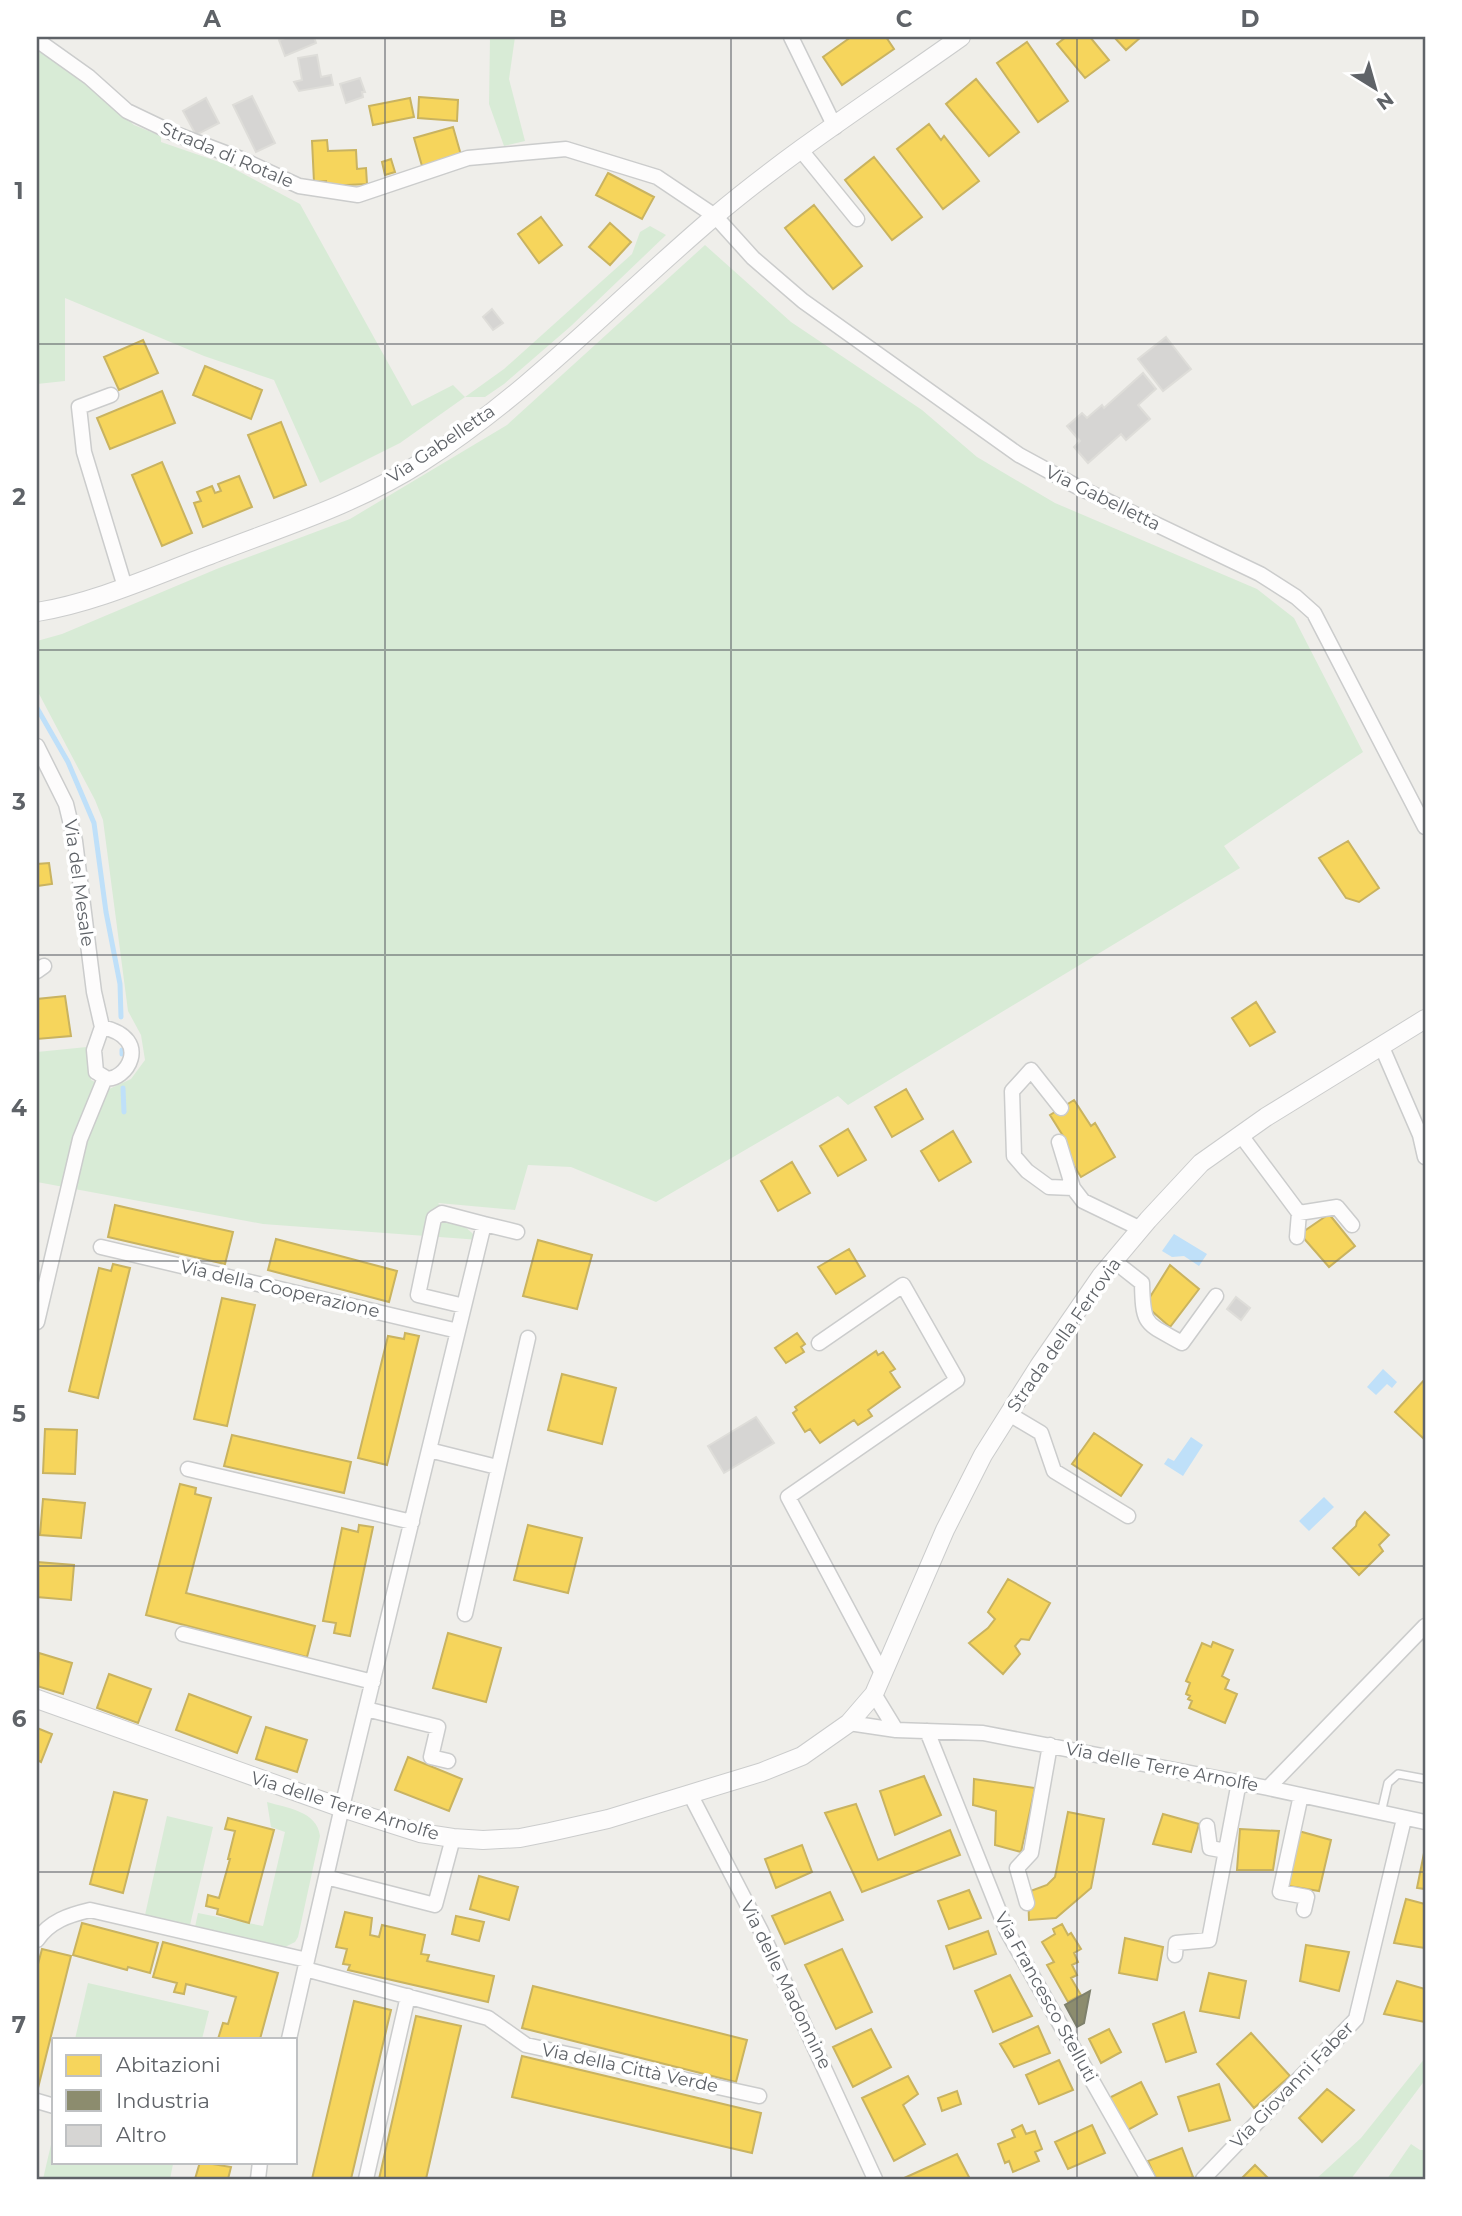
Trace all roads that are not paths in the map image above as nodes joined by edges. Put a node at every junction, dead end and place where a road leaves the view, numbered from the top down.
1 (790, 37) edge
2 (961, 37) edge
3 (37, 40) edge
4 (835, 127) junction
5 (800, 149) junction
6 (715, 216) junction
7 (857, 219) dead end
8 (111, 395) dead end
9 (125, 587) junction
10 (37, 612) edge
11 (37, 746) edge
12 (1425, 827) edge
13 (1425, 1020) edge
14 (102, 1027) junction
15 (1381, 1045) junction
16 (105, 1078) junction
17 (1061, 1108) dead end
18 (1240, 1135) junction
19 (1059, 1142) dead end
20 (1425, 1157) edge
21 (1073, 1188) junction
22 (1299, 1213) junction
23 (484, 1224) junction
24 (1352, 1225) dead end
25 (1141, 1229) junction
26 (517, 1232) dead end
27 (1297, 1237) dead end
28 (101, 1247) dead end
29 (1114, 1261) junction
30 (1216, 1296) dead end
31 (464, 1306) junction
32 (37, 1322) edge
33 (458, 1331) junction
34 (528, 1338) dead end
35 (819, 1343) dead end
36 (1009, 1414) junction
37 (429, 1450) junction
38 (497, 1466) junction
39 (188, 1469) dead end
40 (1128, 1517) dead end
41 (412, 1522) junction
42 (465, 1614) dead end
43 (1425, 1626) edge
44 (183, 1634) dead end
45 (882, 1673) junction
46 (373, 1682) junction
47 (874, 1694) junction
48 (37, 1699) edge
49 (366, 1709) junction
50 (849, 1723) junction
51 (896, 1730) junction
52 (927, 1731) junction
53 (1050, 1745) junction
54 (449, 1761) dead end
55 (1425, 1779) edge
56 (1239, 1782) junction
57 (1268, 1788) junction
58 (690, 1794) junction
59 (1301, 1795) junction
60 (342, 1808) junction
61 (1381, 1813) junction
62 (1404, 1819) junction
63 (1425, 1822) edge
64 (1207, 1826) dead end
65 (453, 1838) junction
66 (1226, 1851) junction
67 (326, 1877) junction
68 (1027, 1903) dead end
69 (1304, 1910) dead end
70 (37, 1940) edge
71 (1175, 1955) dead end
72 (306, 1965) junction
73 (408, 1996) junction
74 (289, 2038) edge
75 (759, 2096) dead end
76 (366, 2179) edge
77 (875, 2179) edge
78 (1148, 2179) edge
79 (1203, 2179) edge

1 - 4 street
2 - 4 street, Via Gabelletta
3 - 6 street, Strada di Rotale
4 - 5 street, Via Gabelletta
5 - 6 street, Via Gabelletta
5 - 7 street
6 - 9 street, Via Gabelletta
6 - 12 street, Via Gabelletta
8 - 9 street
9 - 10 street, Via Gabelletta
11 - 14 street, Via del Mesale
13 - 15 street, Strada della Ferrovia
14 - 16 street, Via del Mesale
14 - 16 street
15 - 18 street, Strada della Ferrovia
15 - 20 street
16 - 32 street
17 - 21 street
18 - 22 street
18 - 25 street, Strada della Ferrovia
19 - 21 street
21 - 25 street
22 - 24 street
22 - 27 street
23 - 26 street
23 - 31 street
23 - 31 street
25 - 29 street, Strada della Ferrovia
28 - 33 street, Via della Cooperazione
29 - 30 street
29 - 36 street, Strada della Ferrovia
31 - 33 street
33 - 37 street
34 - 38 street
35 - 45 street
36 - 40 street
36 - 45 street, Strada della Ferrovia
37 - 38 street
37 - 41 street
38 - 42 street
39 - 41 street
41 - 46 street
43 - 57 street
44 - 46 street
45 - 47 street, Strada della Ferrovia
46 - 49 street
47 - 50 street, Strada della Ferrovia
47 - 51 street
48 - 60 street, Via delle Terre Arnolfe
49 - 54 street
49 - 60 street
50 - 51 street, Via delle Terre Arnolfe
50 - 58 street, Via delle Terre Arnolfe
51 - 52 street, Via delle Terre Arnolfe
52 - 53 street, Via delle Terre Arnolfe
52 - 78 street, Via Francesco Stelluti
53 - 56 street, Via delle Terre Arnolfe
53 - 68 street
55 - 61 lane
56 - 57 street, Via delle Terre Arnolfe
56 - 66 street
57 - 59 street, Via delle Terre Arnolfe
58 - 65 street, Via delle Terre Arnolfe
58 - 77 street, Via delle Madonnine
59 - 61 street, Via delle Terre Arnolfe
59 - 69 street
60 - 65 street, Via delle Terre Arnolfe
60 - 67 street
61 - 62 street, Via delle Terre Arnolfe
62 - 63 street, Via delle Terre Arnolfe
62 - 79 street, Via Giovanni Faber
64 - 66 street
65 - 67 street
66 - 71 street
67 - 72 street
70 - 72 street
72 - 73 street, Via della Città Verde
72 - 74 street
73 - 75 street, Via della Città Verde
73 - 76 street

